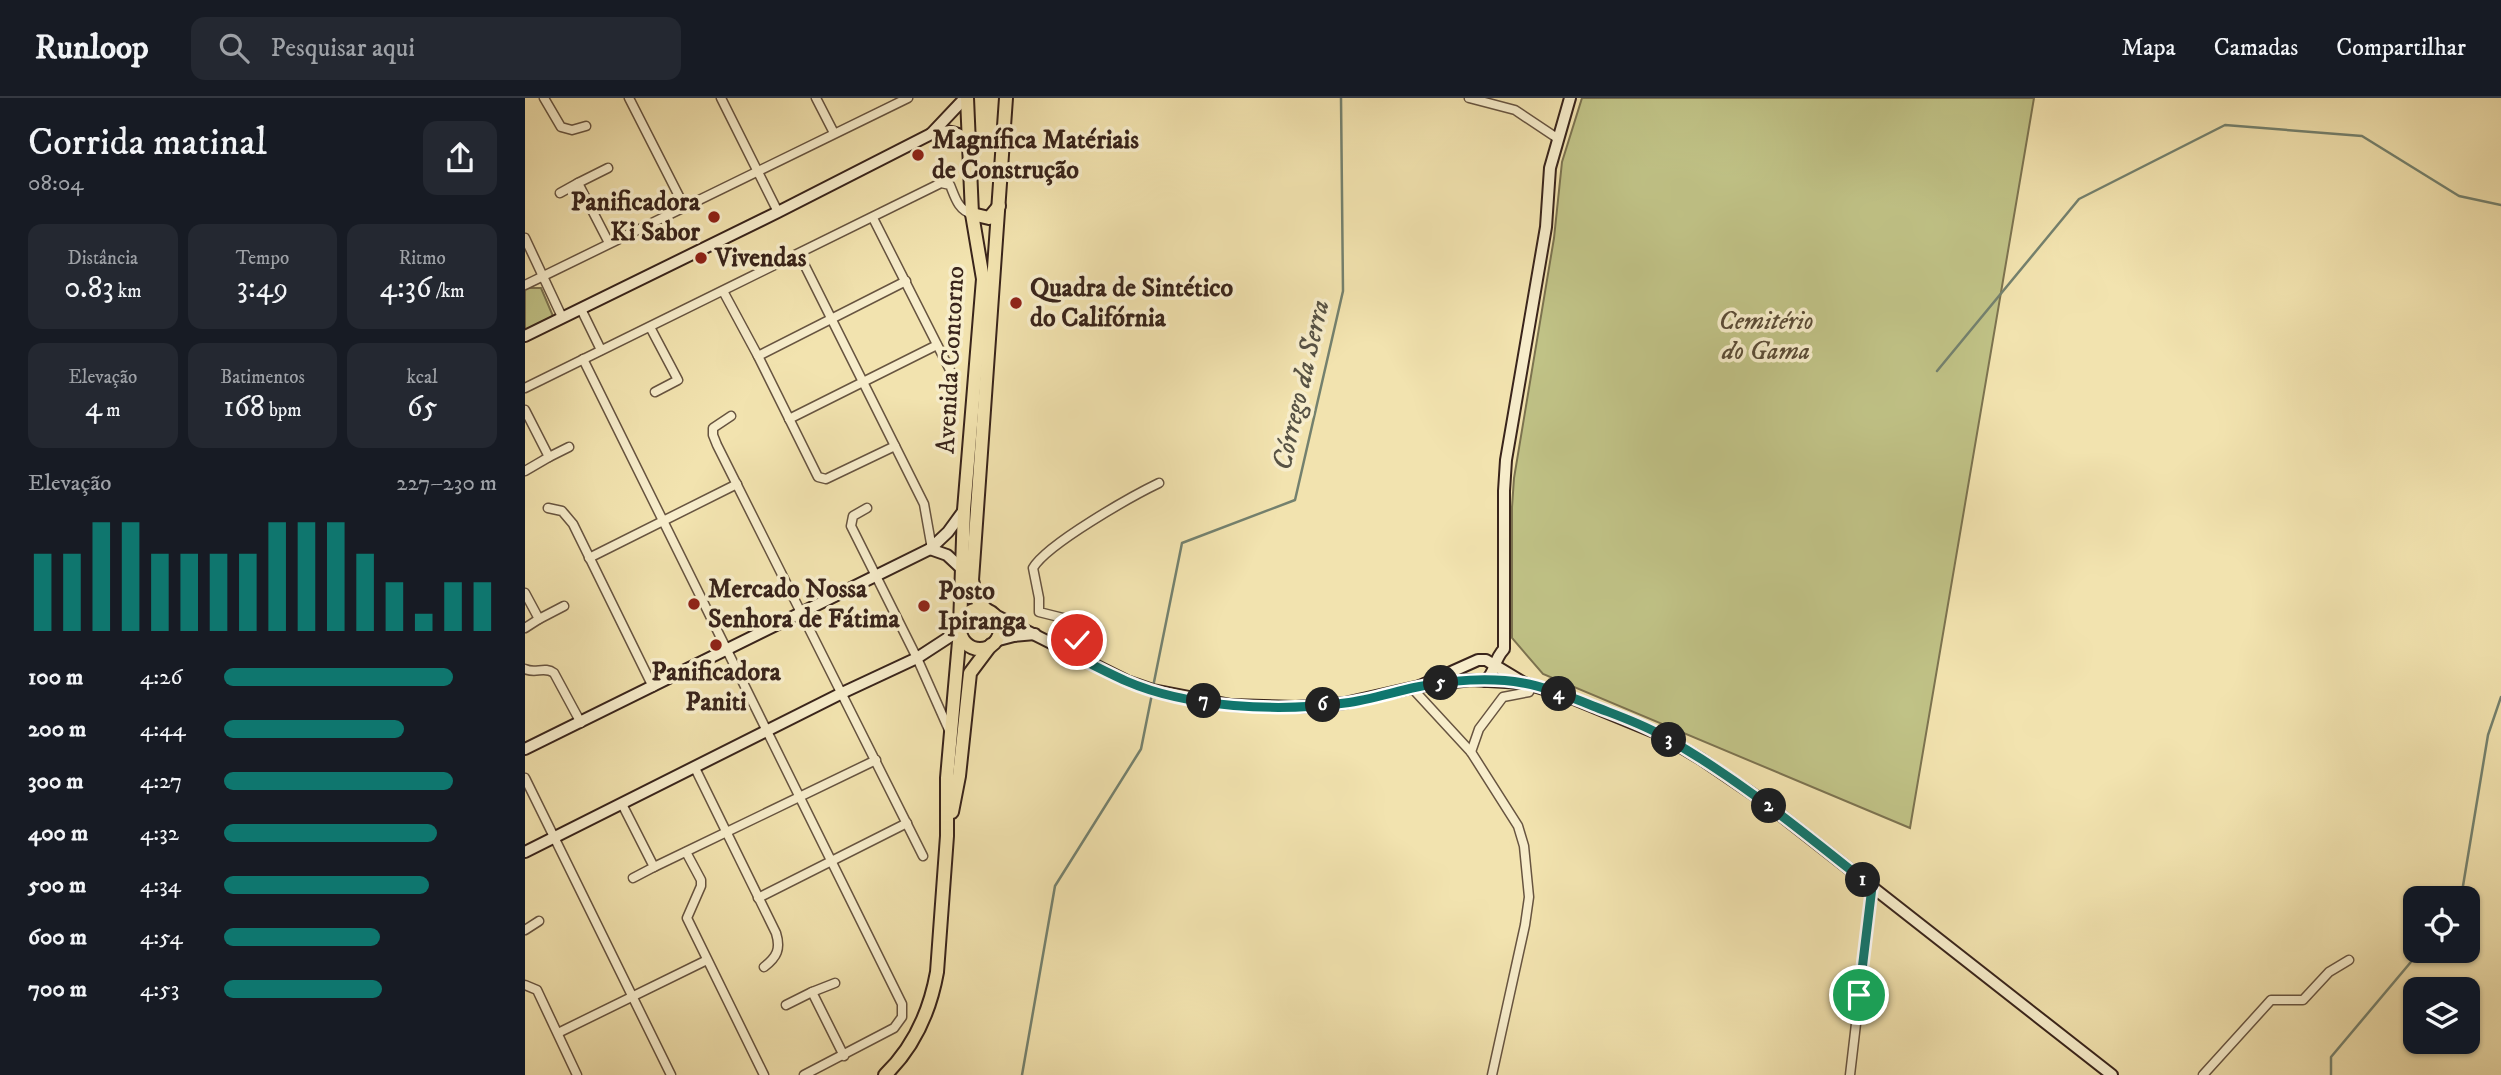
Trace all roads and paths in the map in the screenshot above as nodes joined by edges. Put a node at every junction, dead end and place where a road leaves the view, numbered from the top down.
1 (544, 98) edge
2 (629, 98) edge
3 (722, 98) edge
4 (816, 98) edge
5 (907, 98) edge
6 (966, 98) edge
7 (1006, 98) edge
8 (1469, 98) edge
9 (1570, 98) edge
10 (586, 126) dead end
11 (834, 132) junction
12 (931, 134) junction
13 (1557, 138) junction
14 (967, 139) junction
15 (608, 168) dead end
16 (758, 170) junction
17 (578, 183) junction
18 (560, 193) dead end
19 (684, 206) junction
20 (999, 206) junction
21 (778, 212) junction
22 (972, 214) junction
23 (873, 218) junction
24 (525, 238) edge
25 (609, 243) junction
26 (799, 254) junction
27 (545, 276) junction
28 (905, 281) junction
29 (525, 285) edge
30 (723, 291) junction
31 (581, 309) junction
32 (562, 317) junction
33 (833, 318) junction
34 (650, 327) junction
35 (525, 337) edge
36 (937, 345) junction
37 (601, 350) junction
38 (758, 356) junction
39 (583, 359) junction
40 (953, 376) dead end
41 (863, 382) junction
42 (525, 388) edge
43 (655, 392) dead end
44 (525, 410) edge
45 (731, 416) dead end
46 (789, 419) junction
47 (895, 446) junction
48 (569, 447) dead end
49 (549, 457) junction
50 (525, 471) edge
51 (1159, 483) dead end
52 (737, 484) junction
53 (548, 508) dead end
54 (867, 508) dead end
55 (964, 510) junction
56 (663, 521) junction
57 (931, 549) junction
58 (589, 558) junction
59 (961, 568) junction
60 (876, 575) junction
61 (525, 593) edge
62 (563, 606) dead end
63 (802, 611) junction
64 (989, 612) junction
65 (539, 619) junction
66 (525, 628) edge
67 (960, 628) junction
68 (1035, 634) junction
69 (993, 643) junction
70 (727, 649) junction
71 (1073, 655) junction
72 (917, 658) junction
73 (1472, 663) junction
74 (1493, 664) junction
75 (525, 669) edge
76 (1471, 680) junction
77 (1485, 681) junction
78 (1528, 685) junction
79 (653, 687) junction
80 (1416, 687) junction
81 (842, 693) junction
82 (581, 723) junction
83 (769, 730) junction
84 (951, 734) junction
85 (525, 749) edge
86 (1471, 751) junction
87 (876, 760) junction
88 (695, 768) junction
89 (525, 778) edge
90 (801, 795) junction
91 (622, 804) junction
92 (907, 823) junction
93 (726, 831) junction
94 (947, 836) junction
95 (554, 837) junction
96 (525, 852) edge
97 (687, 852) junction
98 (923, 856) dead end
99 (833, 862) junction
100 (654, 867) junction
101 (633, 878) dead end
102 (1872, 887) junction
103 (758, 898) junction
104 (539, 921) dead end
105 (525, 930) edge
106 (707, 960) junction
107 (2349, 960) dead end
108 (764, 967) dead end
109 (835, 983) dead end
110 (525, 985) edge
111 (812, 992) junction
112 (633, 995) junction
113 (786, 1005) dead end
114 (558, 1034) junction
115 (844, 1056) junction
116 (577, 1075) edge
117 (671, 1075) edge
118 (764, 1075) edge
119 (803, 1075) edge
120 (885, 1075) edge
121 (1492, 1075) edge
122 (1850, 1075) edge
123 (2112, 1075) edge
124 (2203, 1075) edge

1 - 10 street
2 - 19 street
3 - 16 street
4 - 11 street
5 - 11 street
6 - 12 street
6 - 14 main road, Avenida Contorno
7 - 20 main road, Avenida Contorno
8 - 13 street
9 - 13 street
11 - 16 street
12 - 14 street
12 - 21 street
13 - 74 street
14 - 22 main road, Avenida Contorno
15 - 17 street
16 - 19 street
16 - 21 street
17 - 18 street
17 - 25 street
19 - 25 street
20 - 22 main road
20 - 64 main road, Avenida Contorno
21 - 31 street
22 - 23 street
22 - 55 main road, Avenida Contorno
23 - 26 street
23 - 28 street
24 - 27 street
25 - 27 street
26 - 30 street
26 - 33 street
27 - 29 street
27 - 32 street
28 - 33 street
28 - 36 street
30 - 34 street
30 - 38 street
31 - 32 street
31 - 37 street
32 - 35 street
33 - 38 street
33 - 41 street
34 - 37 street
34 - 43 street
36 - 40 street
36 - 41 street
37 - 39 street
38 - 46 street
39 - 42 street
39 - 56 street
41 - 46 street
41 - 47 street
44 - 49 street
45 - 52 street
46 - 47 street
47 - 57 street
48 - 49 street
49 - 50 street
51 - 71 street
52 - 56 street
52 - 63 street
53 - 58 street
54 - 60 street
55 - 57 street
55 - 59 main road, Avenida Contorno
56 - 58 street
56 - 70 street
57 - 59 street
57 - 60 street
58 - 79 street
59 - 67 main road, Avenida Contorno
60 - 63 street
60 - 72 street
61 - 65 street
62 - 65 street
63 - 70 street
63 - 81 street
64 - 67 main road
64 - 68 street
64 - 69 main road
65 - 66 street
67 - 69 main road
67 - 72 street
67 - 84 main road, Avenida Contorno
68 - 69 street
68 - 71 street
69 - 94 main road, Avenida Contorno
70 - 79 street
70 - 83 street
71 - 80 street
72 - 81 street
72 - 84 street
73 - 74 street
73 - 76 street
73 - 80 street
74 - 77 street
74 - 78 street
75 - 82 street
76 - 77 street
76 - 80 street
77 - 78 street
78 - 86 street
78 - 102 street
79 - 82 street
80 - 86 street
81 - 83 street
81 - 87 street
82 - 85 street
83 - 88 street
83 - 90 street
84 - 94 main road, Avenida Contorno
86 - 121 street
87 - 90 street
87 - 92 street
88 - 91 street
88 - 93 street
89 - 95 street
90 - 93 street
90 - 99 street
91 - 95 street
91 - 100 street
92 - 98 street
92 - 99 street
93 - 97 street
93 - 103 street
94 - 120 main road, Avenida Contorno
95 - 96 street
95 - 112 street
97 - 100 street
97 - 106 street
99 - 103 street
99 - 115 street
100 - 101 street
102 - 122 street
102 - 123 street
103 - 108 street
104 - 105 street
106 - 112 street
106 - 118 street
107 - 124 street
109 - 111 street
110 - 114 street
111 - 113 street
111 - 115 street
112 - 114 street
112 - 117 street
114 - 116 street
115 - 119 street

